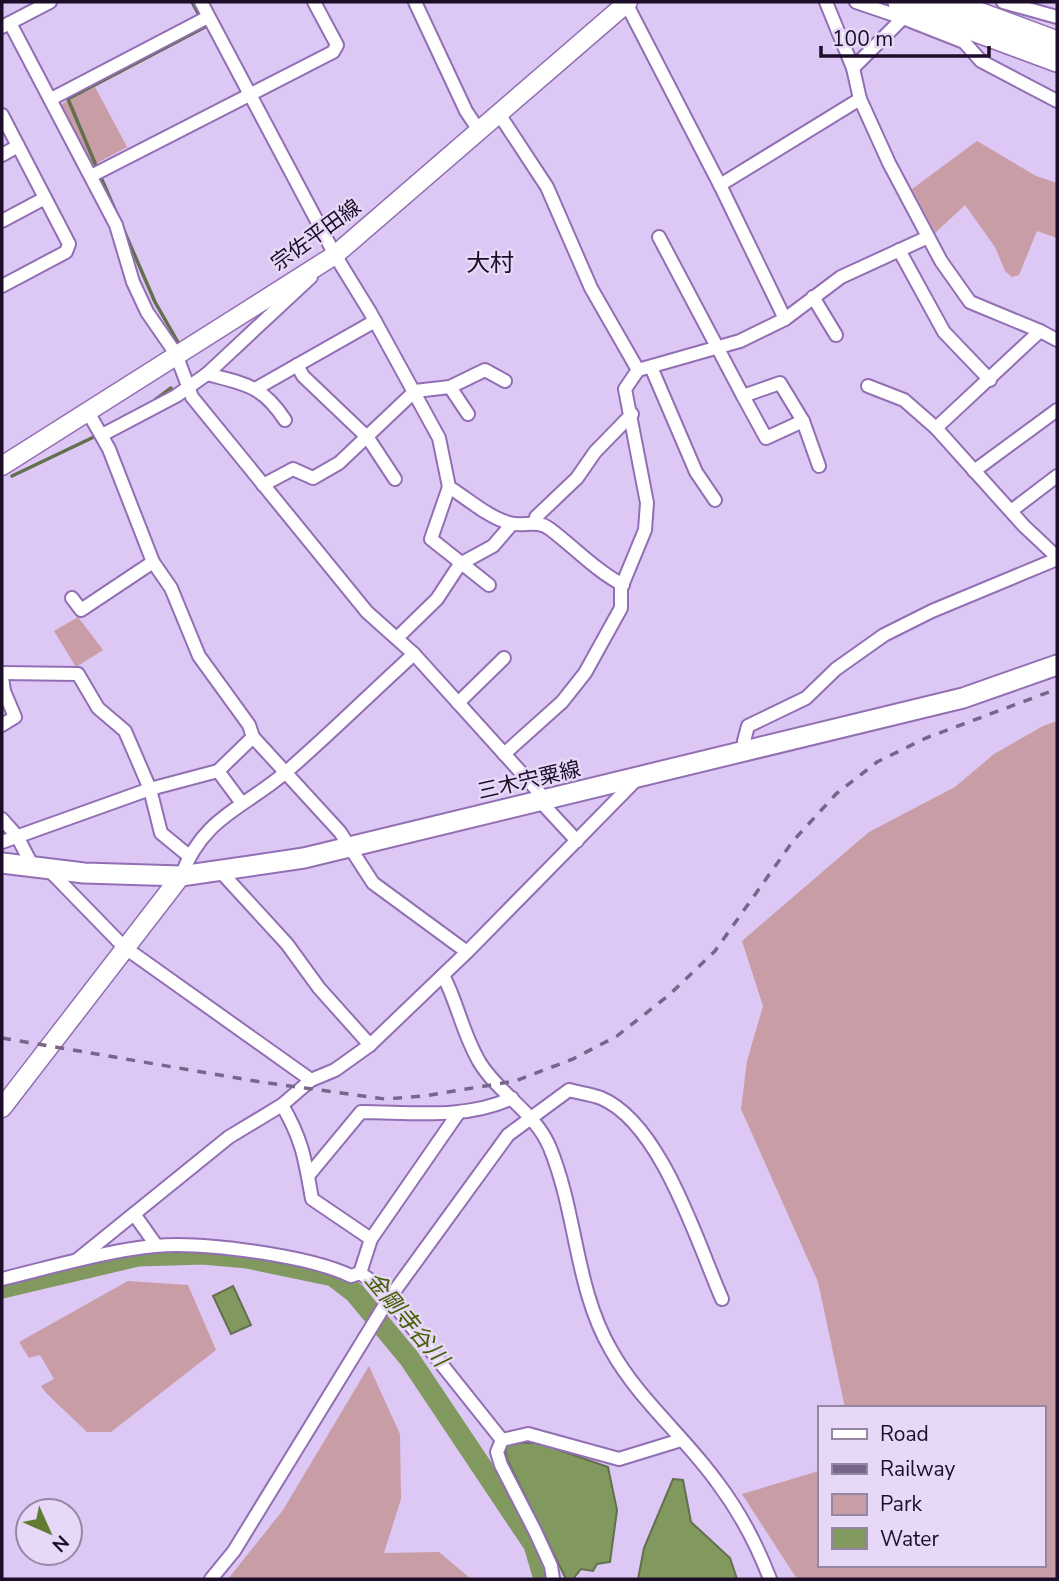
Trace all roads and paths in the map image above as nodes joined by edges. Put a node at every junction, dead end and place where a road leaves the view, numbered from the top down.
1 (50, 2) edge
2 (201, 2) edge
3 (314, 2) edge
4 (415, 2) edge
5 (826, 2) edge
6 (856, 2) edge
7 (946, 2) edge
8 (1003, 2) edge
9 (627, 3) edge
10 (901, 10) edge
11 (208, 17) junction
12 (1057, 17) edge
13 (6, 25) edge
14 (1057, 43) edge
15 (1057, 61) edge
16 (853, 68) junction
17 (249, 96) junction
18 (51, 99) junction
19 (860, 99) junction
20 (1057, 101) edge
21 (499, 114) junction
22 (2, 115) edge
23 (480, 132) junction
24 (18, 146) junction
25 (2, 155) edge
26 (91, 176) junction
27 (720, 185) junction
28 (45, 198) junction
29 (2, 221) edge
30 (659, 237) dead end
31 (926, 238) junction
32 (899, 250) junction
33 (335, 255) junction
34 (2, 286) edge
35 (813, 297) junction
36 (785, 318) junction
37 (376, 321) junction
38 (1040, 331) junction
39 (836, 335) dead end
40 (1057, 340) edge
41 (716, 348) junction
42 (176, 354) junction
43 (296, 365) junction
44 (651, 367) junction
45 (638, 370) junction
46 (207, 374) junction
47 (990, 380) junction
48 (505, 381) dead end
49 (868, 386) dead end
50 (189, 387) junction
51 (450, 387) junction
52 (257, 388) junction
53 (415, 391) junction
54 (743, 396) junction
55 (1057, 410) edge
56 (88, 412) junction
57 (468, 414) dead end
58 (632, 414) junction
59 (285, 420) dead end
60 (803, 421) junction
61 (936, 428) junction
62 (103, 435) junction
63 (368, 438) junction
64 (2, 466) edge
65 (819, 466) dead end
66 (974, 471) junction
67 (1057, 476) edge
68 (395, 479) dead end
69 (263, 485) junction
70 (449, 487) junction
71 (715, 500) dead end
72 (1010, 511) junction
73 (535, 522) junction
74 (512, 524) junction
75 (1057, 558) edge
76 (153, 562) junction
77 (460, 564) junction
78 (489, 585) dead end
79 (623, 585) junction
80 (72, 598) dead end
81 (397, 638) junction
82 (414, 654) junction
83 (504, 658) dead end
84 (1057, 665) edge
85 (2, 675) edge
86 (458, 703) junction
87 (2, 725) edge
88 (253, 737) junction
89 (745, 751) junction
90 (504, 754) junction
91 (218, 771) junction
92 (285, 773) junction
93 (637, 779) junction
94 (150, 789) junction
95 (542, 800) junction
96 (241, 802) junction
97 (2, 819) edge
98 (17, 836) junction
99 (577, 841) junction
100 (2, 842) edge
101 (350, 846) junction
102 (189, 856) junction
103 (2, 863) edge
104 (41, 868) junction
105 (220, 872) junction
106 (181, 876) junction
107 (124, 947) junction
108 (467, 952) junction
109 (443, 975) junction
110 (370, 1045) junction
111 (311, 1080) junction
112 (512, 1098) junction
113 (282, 1105) junction
114 (2, 1108) edge
115 (459, 1112) junction
116 (530, 1117) junction
117 (308, 1176) junction
118 (134, 1214) junction
119 (371, 1238) junction
120 (156, 1245) junction
121 (74, 1262) junction
122 (360, 1273) junction
123 (2, 1279) edge
124 (722, 1299) dead end
125 (388, 1300) junction
126 (502, 1440) junction
127 (681, 1440) junction
128 (211, 1579) edge
129 (553, 1579) edge
130 (770, 1579) edge

1 - 13 street
2 - 11 street
3 - 17 street
4 - 23 street
5 - 16 street
6 - 10 street
7 - 14 highway
8 - 12 street
9 - 21 main road, 宗佐平田線
9 - 27 street
10 - 15 highway
10 - 16 street
10 - 20 street
11 - 17 street
11 - 18 street
13 - 18 street
16 - 19 street
17 - 26 street
17 - 33 street
18 - 26 street
19 - 27 street
19 - 31 street
21 - 23 main road, 宗佐平田線
21 - 45 street
22 - 24 street
23 - 33 main road, 宗佐平田線
24 - 25 street
24 - 28 street
26 - 42 street
27 - 36 street
28 - 29 street
28 - 34 street
30 - 41 street
31 - 32 street
31 - 38 street
32 - 35 street
32 - 47 street
33 - 37 street
33 - 42 main road, 宗佐平田線
33 - 46 street
35 - 36 street
35 - 39 street
36 - 41 street
37 - 43 street
37 - 53 street
38 - 40 street
38 - 47 street
41 - 44 street
41 - 54 street
42 - 50 street
42 - 56 main road, 宗佐平田線
43 - 52 street
43 - 63 street
44 - 45 street
44 - 71 street
45 - 58 street
46 - 50 street
46 - 52 street
47 - 61 street
48 - 51 street
49 - 61 street
50 - 62 street
50 - 69 street
51 - 53 street
51 - 57 street
52 - 59 street
53 - 63 street
53 - 70 street
54 - 60 street
54 - 60 street
55 - 66 street
56 - 62 street
56 - 64 main road, 宗佐平田線
58 - 73 street
58 - 79 street
60 - 65 street
61 - 66 street
62 - 76 street
63 - 68 street
63 - 69 street
66 - 72 street
67 - 72 street
69 - 81 street
70 - 74 street
70 - 77 street
72 - 75 street
73 - 74 street
73 - 79 street
74 - 77 street
75 - 89 street
76 - 80 street
76 - 88 street
77 - 78 street
77 - 81 street
79 - 90 street
81 - 82 street
82 - 86 street
82 - 92 street
83 - 86 street
84 - 89 main road, 三木宍粟線
85 - 87 street
85 - 94 street
86 - 90 street
88 - 91 street
88 - 92 street
89 - 93 main road, 三木宍粟線
90 - 95 street
91 - 94 street
91 - 96 street
92 - 96 street
92 - 101 street
93 - 95 main road, 三木宍粟線
93 - 99 street
94 - 98 street
94 - 102 street
95 - 99 street
95 - 101 main road, 三木宍粟線
96 - 102 street
97 - 98 street
98 - 100 street
98 - 104 street
99 - 108 street
101 - 105 main road, 三木宍粟線
101 - 108 street
102 - 106 street
103 - 104 main road, 三木宍粟線
104 - 106 main road, 三木宍粟線
104 - 107 street
105 - 106 main road, 三木宍粟線
105 - 110 street
106 - 107 main road
107 - 111 street
107 - 114 main road
108 - 109 street
109 - 110 street
109 - 112 street
110 - 111 street
111 - 113 street
112 - 115 street
112 - 116 street
113 - 117 street
113 - 118 street
115 - 117 street
115 - 119 street
116 - 124 street
116 - 125 street
116 - 127 street
117 - 119 street
118 - 120 street
118 - 121 street
119 - 122 street
120 - 121 street
120 - 122 street
121 - 123 street
122 - 125 street
125 - 126 street
125 - 128 street
126 - 127 street
126 - 129 street
127 - 130 street

